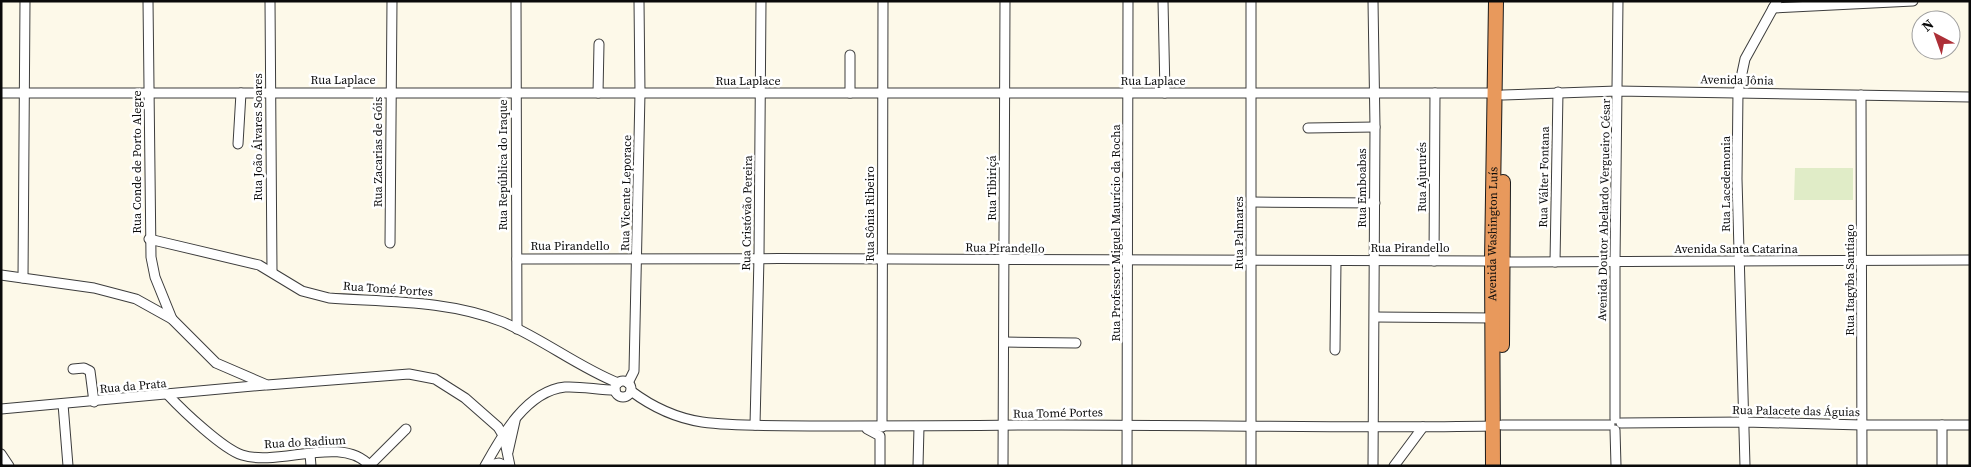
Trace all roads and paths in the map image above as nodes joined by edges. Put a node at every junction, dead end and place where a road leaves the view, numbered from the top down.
1 (25, 1) edge
2 (148, 1) edge
3 (270, 1) edge
4 (392, 1) edge
5 (516, 1) edge
6 (639, 1) edge
7 (761, 1) edge
8 (883, 1) edge
9 (1005, 1) edge
10 (1128, 1) edge
11 (1163, 1) edge
12 (1251, 1) edge
13 (1373, 1) edge
14 (1496, 1) edge
15 (1504, 1) edge
16 (1618, 1) edge
17 (1913, 1) edge
18 (1775, 5) edge
19 (599, 44) dead end
20 (850, 55) dead end
21 (1617, 91) junction
22 (1558, 92) junction
23 (1738, 92) junction
24 (1, 93) edge
25 (25, 93) junction
26 (149, 93) junction
27 (241, 93) junction
28 (270, 93) junction
29 (391, 93) junction
30 (515, 93) junction
31 (598, 93) junction
32 (640, 93) junction
33 (760, 93) junction
34 (850, 93) junction
35 (883, 93) junction
36 (1004, 93) junction
37 (1129, 93) junction
38 (1165, 93) junction
39 (1253, 93) junction
40 (1374, 93) junction
41 (1435, 93) junction
42 (1499, 94) junction
43 (1861, 95) junction
44 (1970, 97) edge
45 (1375, 127) junction
46 (1308, 128) dead end
47 (238, 144) dead end
48 (1252, 202) junction
49 (1375, 203) junction
50 (149, 239) junction
51 (390, 244) dead end
52 (759, 257) junction
53 (882, 258) junction
54 (517, 259) junction
55 (637, 259) junction
56 (1252, 259) junction
57 (1336, 260) junction
58 (1374, 260) junction
59 (1970, 260) edge
60 (1004, 261) junction
61 (1127, 261) junction
62 (1434, 261) junction
63 (1862, 261) junction
64 (1498, 262) junction
65 (1556, 262) junction
66 (1614, 262) junction
67 (1739, 262) junction
68 (272, 272) junction
69 (1, 275) edge
70 (23, 278) junction
71 (1375, 317) junction
72 (1493, 318) junction
73 (172, 320) junction
74 (517, 329) junction
75 (1004, 342) junction
76 (1076, 343) dead end
77 (1335, 350) dead end
78 (73, 369) dead end
79 (601, 376) junction
80 (267, 385) junction
81 (617, 386) junction
82 (630, 387) junction
83 (598, 390) junction
84 (168, 395) junction
85 (94, 402) junction
86 (63, 404) junction
87 (1, 409) edge
88 (515, 421) junction
89 (1745, 422) junction
90 (1128, 424) junction
91 (1615, 424) junction
92 (755, 425) junction
93 (1498, 425) junction
94 (1862, 425) junction
95 (1942, 425) junction
96 (1970, 425) edge
97 (860, 426) junction
98 (1004, 426) junction
99 (882, 427) junction
100 (919, 427) junction
101 (1251, 427) junction
102 (1373, 427) junction
103 (1423, 427) junction
104 (406, 429) dead end
105 (504, 437) junction
106 (508, 453) junction
107 (1, 454) edge
108 (310, 454) junction
109 (370, 465) edge
110 (9, 466) edge
111 (68, 466) edge
112 (312, 466) edge
113 (486, 466) edge
114 (506, 466) edge
115 (510, 466) edge
116 (880, 466) edge
117 (918, 466) edge
118 (1003, 466) edge
119 (1127, 466) edge
120 (1251, 466) edge
121 (1373, 466) edge
122 (1394, 466) edge
123 (1493, 466) edge
124 (1502, 466) edge
125 (1616, 466) edge
126 (1745, 466) edge
127 (1862, 466) edge
128 (1942, 466) edge

1 - 25 street
2 - 26 street, Rua Conde de Porto Alegre
3 - 28 street, Rua João Álvares Soares
4 - 29 street, Rua Zacarias de Góis
5 - 30 street, Rua República do Iraque
6 - 32 street, Rua Vicente Leporace
7 - 33 street, Rua Cristóvão Pereira
8 - 35 street, Rua Sônia Ribeiro
9 - 36 street, Rua Tibiriçá
10 - 37 street, Rua Professor Miguel Maurício da Rocha
11 - 38 street
12 - 39 street, Rua Palmares
13 - 40 street, Rua Emboabas
14 - 42 highway, Avenida Washington Luís
15 - 42 highway, Avenida Washington Luís
16 - 21 street, Avenida Doutor Abelardo Vergueiro César
17 - 18 street
18 - 23 street, Rua Lacedemonia
19 - 31 street
20 - 34 street
21 - 22 street, Avenida Jônia
21 - 23 street, Avenida Jônia
21 - 66 street, Avenida Doutor Abelardo Vergueiro César
22 - 42 street, Avenida Jônia
22 - 65 street, Rua Válter Fontana
23 - 43 street, Avenida Jônia
23 - 67 street, Rua Lacedemonia
24 - 25 street, Rua Laplace
25 - 26 street, Rua Laplace
25 - 70 street
26 - 27 street, Rua Laplace
26 - 50 street, Rua Conde de Porto Alegre
27 - 28 street, Rua Laplace
27 - 47 street
28 - 29 street, Rua Laplace
28 - 68 street, Rua João Álvares Soares
29 - 30 street, Rua Laplace
29 - 51 street, Rua Zacarias de Góis
30 - 31 street, Rua Laplace
30 - 54 street, Rua República do Iraque
31 - 32 street, Rua Laplace
32 - 33 street, Rua Laplace
32 - 55 street, Rua Vicente Leporace
33 - 34 street, Rua Laplace
33 - 52 street, Rua Cristóvão Pereira
34 - 35 street, Rua Laplace
35 - 36 street, Rua Laplace
35 - 53 street, Rua Sônia Ribeiro
36 - 37 street, Rua Laplace
36 - 60 street, Rua Tibiriçá
37 - 38 street, Rua Laplace
37 - 61 street, Rua Professor Miguel Maurício da Rocha
38 - 39 street, Rua Laplace
39 - 40 street, Rua Laplace
39 - 48 street, Rua Palmares
40 - 41 street, Rua Laplace
40 - 45 street, Rua Emboabas
41 - 42 street, Rua Laplace
41 - 62 street, Rua Ajururés
42 - 64 highway, Avenida Washington Luís
43 - 44 street, Avenida Jônia
43 - 63 street, Rua Itagyba Santiago
45 - 46 street
45 - 49 street, Rua Emboabas
48 - 49 street
48 - 56 street, Rua Palmares
49 - 58 street, Rua Emboabas
50 - 68 street, Rua Tomé Portes
50 - 73 street, Rua Conde de Porto Alegre
52 - 53 street, Rua Pirandello
52 - 55 street, Rua Pirandello
52 - 92 street, Rua Cristóvão Pereira
53 - 60 street, Rua Pirandello
53 - 99 street, Rua Sônia Ribeiro
54 - 55 street, Rua Pirandello
54 - 74 street, Rua República do Iraque
55 - 82 street, Rua Vicente Leporace
56 - 57 street, Rua Pirandello
56 - 61 street, Rua Pirandello
56 - 101 street, Rua Palmares
57 - 58 street, Rua Pirandello
57 - 77 street
58 - 62 street, Rua Pirandello
58 - 71 street, Rua Emboabas
59 - 63 street, Avenida Santa Catarina
60 - 61 street, Rua Pirandello
60 - 75 street, Rua Tibiriçá
61 - 90 street, Rua Professor Miguel Maurício da Rocha
62 - 64 street, Rua Pirandello
63 - 67 street, Avenida Santa Catarina
63 - 94 street, Rua Itagyba Santiago
64 - 65 street, Avenida Santa Catarina
64 - 72 highway, Avenida Washington Luís
64 - 93 highway, Avenida Washington Luís
65 - 66 street, Avenida Santa Catarina
66 - 67 street, Avenida Santa Catarina
66 - 91 street, Avenida Doutor Abelardo Vergueiro César
67 - 89 street, Rua Lacedemonia
68 - 74 street, Rua Tomé Portes
69 - 70 street
70 - 73 street
71 - 72 street
71 - 102 street, Rua Emboabas
72 - 93 highway, Avenida Washington Luís
73 - 80 street
74 - 79 street, Rua Tomé Portes
75 - 76 street
75 - 98 street, Rua Tibiriçá
78 - 85 street
79 - 81 street, Rua Tomé Portes
79 - 83 street
80 - 84 street, Rua da Prata
80 - 105 street, Rua da Prata
81 - 82 street
81 - 82 street
81 - 83 street
82 - 92 street, Rua Tomé Portes
83 - 88 street
84 - 85 street, Rua da Prata
84 - 108 street, Rua do Radium
85 - 86 street, Rua da Prata
86 - 87 street, Rua da Prata
86 - 111 street
88 - 105 street
88 - 106 street
89 - 91 street, Rua Palacete das Águias
89 - 94 street, Rua Palacete das Águias
89 - 126 street, Rua Lacedemonia
90 - 98 street, Rua Tomé Portes
90 - 101 street, Rua Tomé Portes
90 - 119 street, Rua Professor Miguel Maurício da Rocha
91 - 93 street, Rua Palacete das Águias
91 - 125 street, Avenida Doutor Abelardo Vergueiro César
92 - 97 street, Rua Tomé Portes
93 - 103 street, Rua Tomé Portes
93 - 123 highway, Avenida Washington Luís
93 - 124 highway, Avenida Washington Luís
94 - 95 street, Rua Palacete das Águias
94 - 127 street, Rua Itagyba Santiago
95 - 96 street, Rua Palacete das Águias
95 - 128 street
97 - 99 street, Rua Tomé Portes
97 - 116 street
98 - 100 street, Rua Tomé Portes
98 - 118 street, Rua Tibiriçá
99 - 100 street, Rua Tomé Portes
100 - 117 street
101 - 102 street, Rua Tomé Portes
101 - 120 street, Rua Palmares
102 - 103 street, Rua Tomé Portes
102 - 121 street, Rua Emboabas
103 - 122 street
104 - 109 street
105 - 106 street
105 - 113 street
106 - 115 street
107 - 110 street
108 - 109 street, Rua do Radium
108 - 112 street
113 - 114 street

